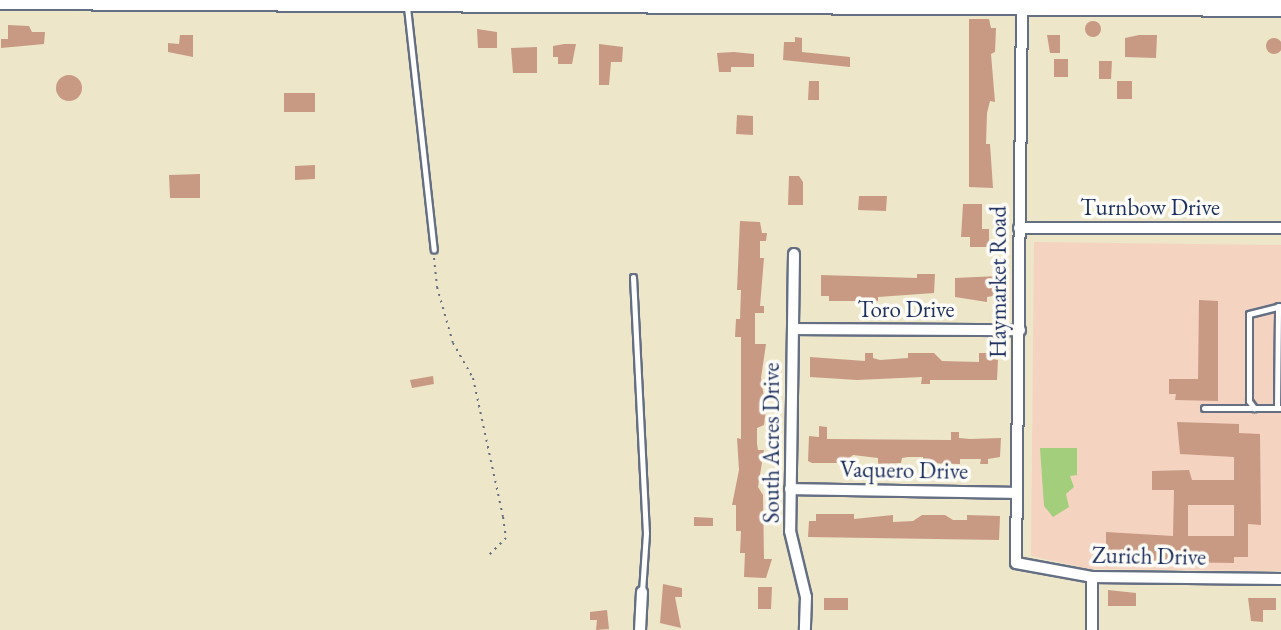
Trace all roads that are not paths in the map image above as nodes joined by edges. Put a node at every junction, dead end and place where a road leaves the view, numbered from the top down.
1 (0, 1) edge
2 (19, 1) edge
3 (165, 2) edge
4 (284, 2) edge
5 (407, 2) edge
6 (550, 2) edge
7 (1022, 3) edge
8 (1281, 8) edge
9 (1019, 228) junction
10 (1281, 228) edge
11 (434, 250) road end
12 (793, 254) dead end
13 (633, 277) dead end
14 (1280, 306) edge
15 (793, 329) junction
16 (1020, 330) junction
17 (1204, 408) dead end
18 (1254, 408) junction
19 (1279, 408) edge
20 (790, 489) junction
21 (1016, 493) junction
22 (1016, 563) joint
23 (1092, 577) junction
24 (1281, 579) edge
25 (642, 592) joint
26 (640, 630) edge
27 (805, 630) edge
28 (1092, 630) edge

1 - 2 main road
2 - 3 main road
3 - 4 main road
4 - 5 main road
5 - 6 main road
5 - 11 lane
6 - 7 main road
7 - 8 main road
7 - 9 street, Haymarket Road
9 - 10 street, Turnbow Drive
9 - 16 street, Haymarket Road
12 - 15 street, South Acres Drive
13 - 25 lane
14 - 18 lane
14 - 19 lane
15 - 16 street, Toro Drive
15 - 20 street, South Acres Drive
16 - 21 street, Haymarket Road
17 - 18 lane
18 - 19 lane
20 - 21 street, Vaquero Drive
20 - 27 street, South Acres Drive
21 - 22 street, Haymarket Road
22 - 23 street, Zurich Drive
23 - 24 street, Zurich Drive
23 - 28 street
25 - 26 street

